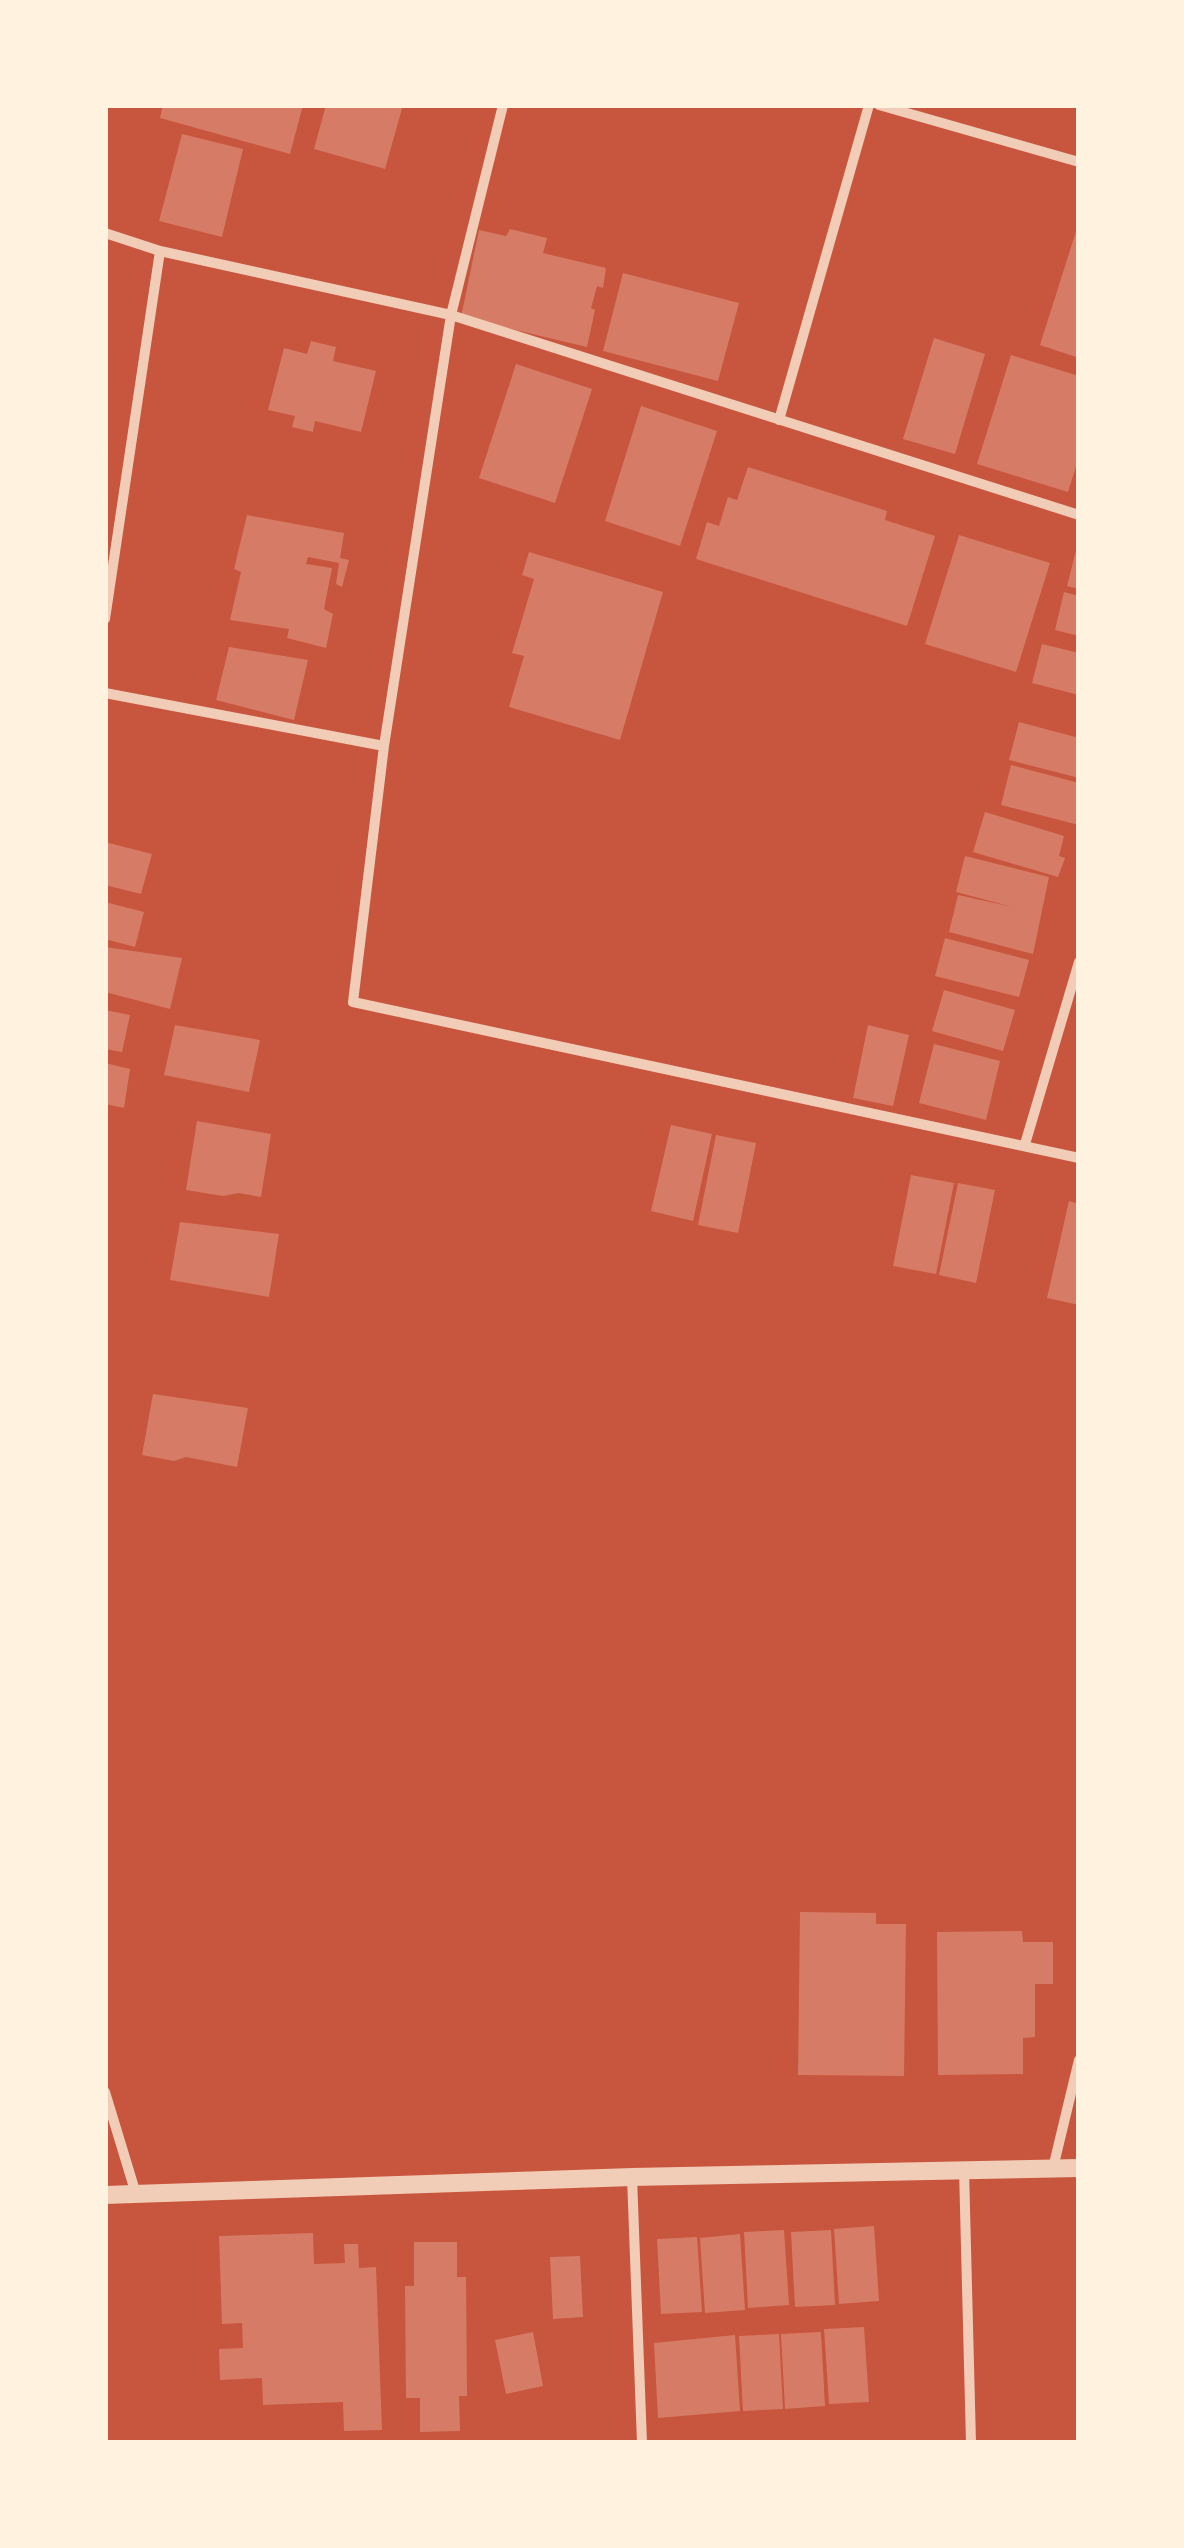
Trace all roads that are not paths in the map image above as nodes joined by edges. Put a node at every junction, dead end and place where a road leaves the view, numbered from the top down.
1 (503, 105) edge
2 (869, 105) edge
3 (879, 105) edge
4 (1079, 162) edge
5 (105, 233) edge
6 (160, 251) junction
7 (451, 314) junction
8 (778, 420) junction
9 (1079, 515) edge
10 (105, 619) edge
11 (105, 693) edge
12 (384, 746) junction
13 (1079, 962) edge
14 (1024, 1144) junction
15 (1079, 1158) edge
16 (1079, 2060) edge
17 (105, 2092) edge
18 (1053, 2168) junction
19 (1079, 2168) edge
20 (964, 2169) junction
21 (632, 2177) junction
22 (136, 2194) junction
23 (105, 2195) edge
24 (642, 2443) edge
25 (971, 2443) edge

1 - 7 street
2 - 8 street
3 - 4 street
5 - 6 street
6 - 7 street
6 - 10 street
7 - 8 street
7 - 12 street
8 - 9 street
11 - 12 street
12 - 14 street
13 - 14 street
14 - 15 street
16 - 18 street
17 - 22 street
18 - 19 street
18 - 20 street
20 - 21 street
20 - 25 street
21 - 22 street
21 - 24 street
22 - 23 street

